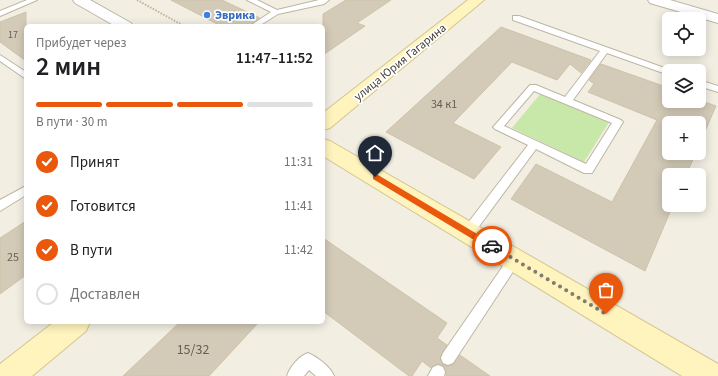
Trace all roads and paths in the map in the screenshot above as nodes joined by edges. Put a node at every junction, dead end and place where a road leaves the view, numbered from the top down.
1 (33, 0) edge
2 (80, 0) edge
3 (138, 0) edge
4 (251, 0) edge
5 (325, 0) edge
6 (477, 0) edge
7 (655, 0) edge
8 (276, 12) junction
9 (1, 14) edge
10 (516, 18) dead end
11 (718, 19) edge
12 (122, 24) edge
13 (180, 24) edge
14 (257, 24) edge
15 (605, 50) junction
16 (0, 57) edge
17 (662, 70) edge
18 (24, 75) edge
19 (706, 85) edge
20 (718, 89) edge
21 (567, 101) junction
22 (325, 121) edge
23 (534, 144) junction
24 (325, 147) edge
25 (24, 191) edge
26 (0, 206) edge
27 (468, 232) junction
28 (514, 260) junction
29 (74, 324) edge
30 (448, 358) dead end
31 (9, 376) edge
32 (294, 376) edge
33 (327, 376) edge
34 (710, 376) edge

1 - 9 lane
2 - 12 street
3 - 13 path
4 - 8 lane
5 - 8 lane
6 - 22 main road, улица Юрия Гагарина
7 - 11 street
8 - 14 lane
10 - 15 lane
15 - 17 lane
15 - 21 lane
16 - 18 lane
19 - 20 lane
21 - 23 lane
21 - 23 lane
23 - 27 lane
24 - 27 main road
25 - 26 lane
27 - 28 main road
28 - 30 lane
28 - 34 main road
29 - 31 main road
32 - 33 lane

